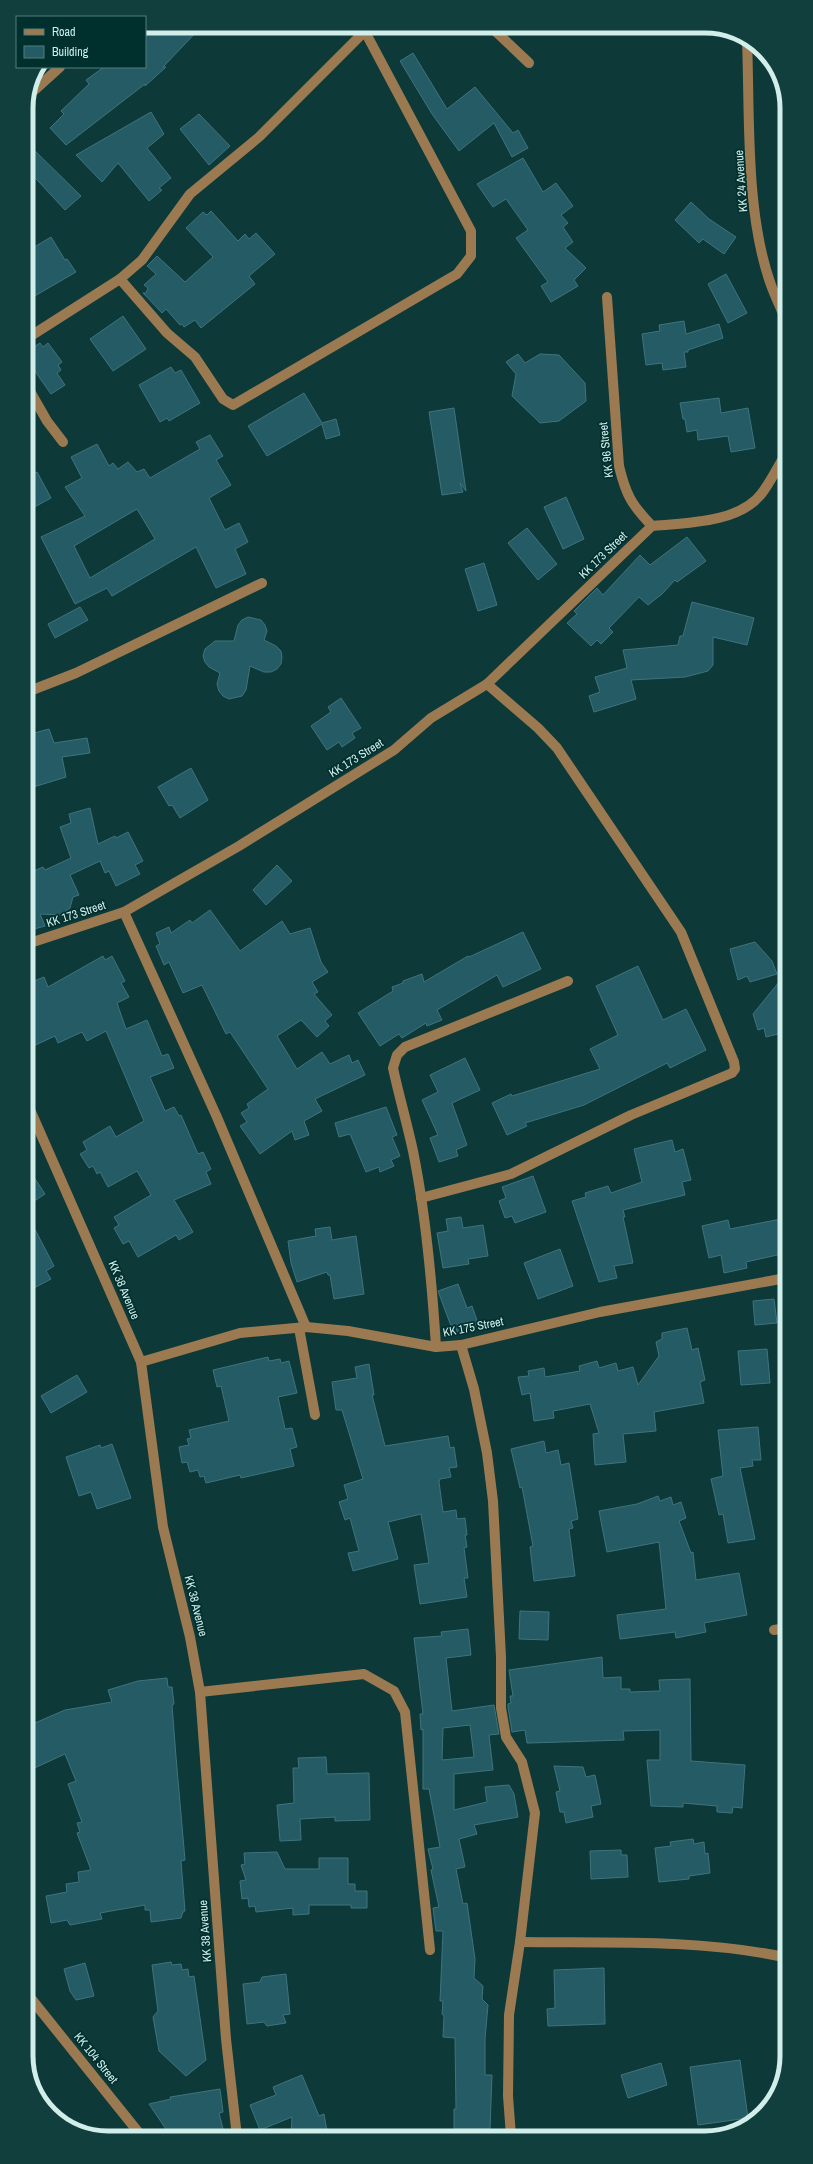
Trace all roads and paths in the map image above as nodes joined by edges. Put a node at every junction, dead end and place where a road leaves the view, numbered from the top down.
1 (359, 33) edge
2 (365, 33) edge
3 (497, 33) edge
4 (747, 46) edge
5 (529, 63) dead end
6 (59, 68) edge
7 (36, 89) edge
8 (120, 279) junction
9 (607, 297) dead end
10 (780, 306) edge
11 (33, 335) edge
12 (33, 398) edge
13 (63, 442) dead end
14 (780, 463) edge
15 (652, 526) junction
16 (262, 583) dead end
17 (487, 684) junction
18 (33, 690) edge
19 (124, 912) junction
20 (33, 942) edge
21 (568, 981) dead end
22 (33, 1116) edge
23 (421, 1198) junction
24 (780, 1279) edge
25 (303, 1327) junction
26 (461, 1345) junction
27 (436, 1347) junction
28 (141, 1362) junction
29 (315, 1415) dead end
30 (780, 1629) edge
31 (774, 1630) dead end
32 (200, 1692) junction
33 (520, 1942) junction
34 (430, 1950) dead end
35 (780, 1956) edge
36 (33, 2001) edge
37 (137, 2131) edge
38 (236, 2131) edge
39 (510, 2131) edge

1 - 8 street
2 - 8 street
3 - 5 street
4 - 10 street, KK 24 Avenue
6 - 7 street
8 - 11 street
9 - 15 street, KK 96 Street
12 - 13 street
14 - 15 street
15 - 17 street, KK 173 Street
16 - 18 street
17 - 19 street, KK 173 Street
17 - 23 street
19 - 20 street, KK 173 Street
19 - 25 street
21 - 23 street
22 - 28 street, KK 38 Avenue
23 - 27 street
24 - 26 street, KK 175 Street
25 - 27 street, KK 175 Street
25 - 28 street, KK 175 Street
25 - 29 street
26 - 27 street, KK 175 Street
26 - 33 street
28 - 32 street, KK 38 Avenue
30 - 31 street
32 - 34 street
32 - 38 street, KK 38 Avenue
33 - 35 street
33 - 39 street
36 - 37 street, KK 104 Street

